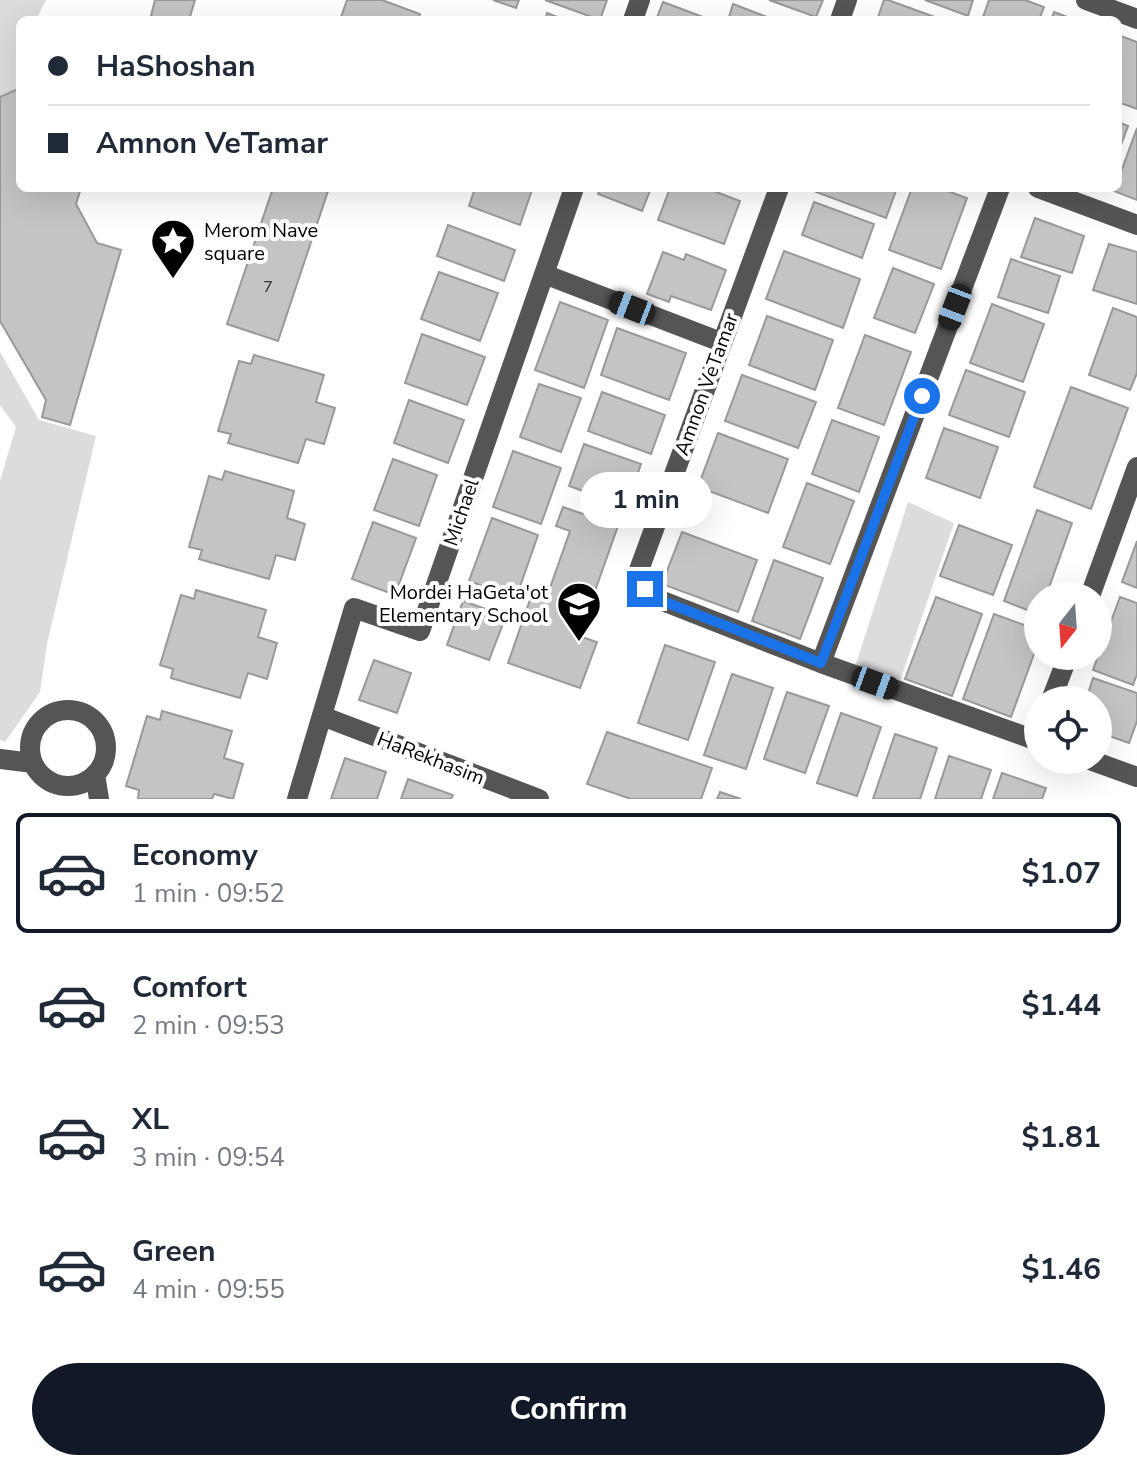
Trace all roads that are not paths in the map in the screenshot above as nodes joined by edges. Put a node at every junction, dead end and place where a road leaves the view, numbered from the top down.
1 (1086, 0) edge
2 (1137, 19) edge
3 (573, 192) edge
4 (777, 192) edge
5 (998, 192) edge
6 (1049, 192) edge
7 (1137, 225) edge
8 (544, 274) junction
9 (721, 342) junction
10 (1137, 467) edge
11 (1095, 582) edge
12 (821, 663) junction
13 (322, 716) junction
14 (1024, 735) edge
15 (0, 759) edge
16 (33, 763) junction
17 (1112, 768) edge
18 (95, 774) junction
19 (1137, 777) edge
20 (58, 791) edge
21 (99, 799) edge
22 (297, 799) edge
23 (539, 799) edge

1 - 2 street
3 - 8 street, Michael
4 - 9 street, Amnon VeTamar
5 - 12 street
6 - 7 street
8 - 9 street
8 - 13 street, Michael
9 - 12 street, Amnon VeTamar
10 - 11 street
12 - 14 street, Amnon VeTamar
13 - 22 street, Michael
13 - 23 street, HaRekhasim
15 - 16 street
16 - 18 street
16 - 20 street
17 - 19 street
18 - 20 street
18 - 21 street

